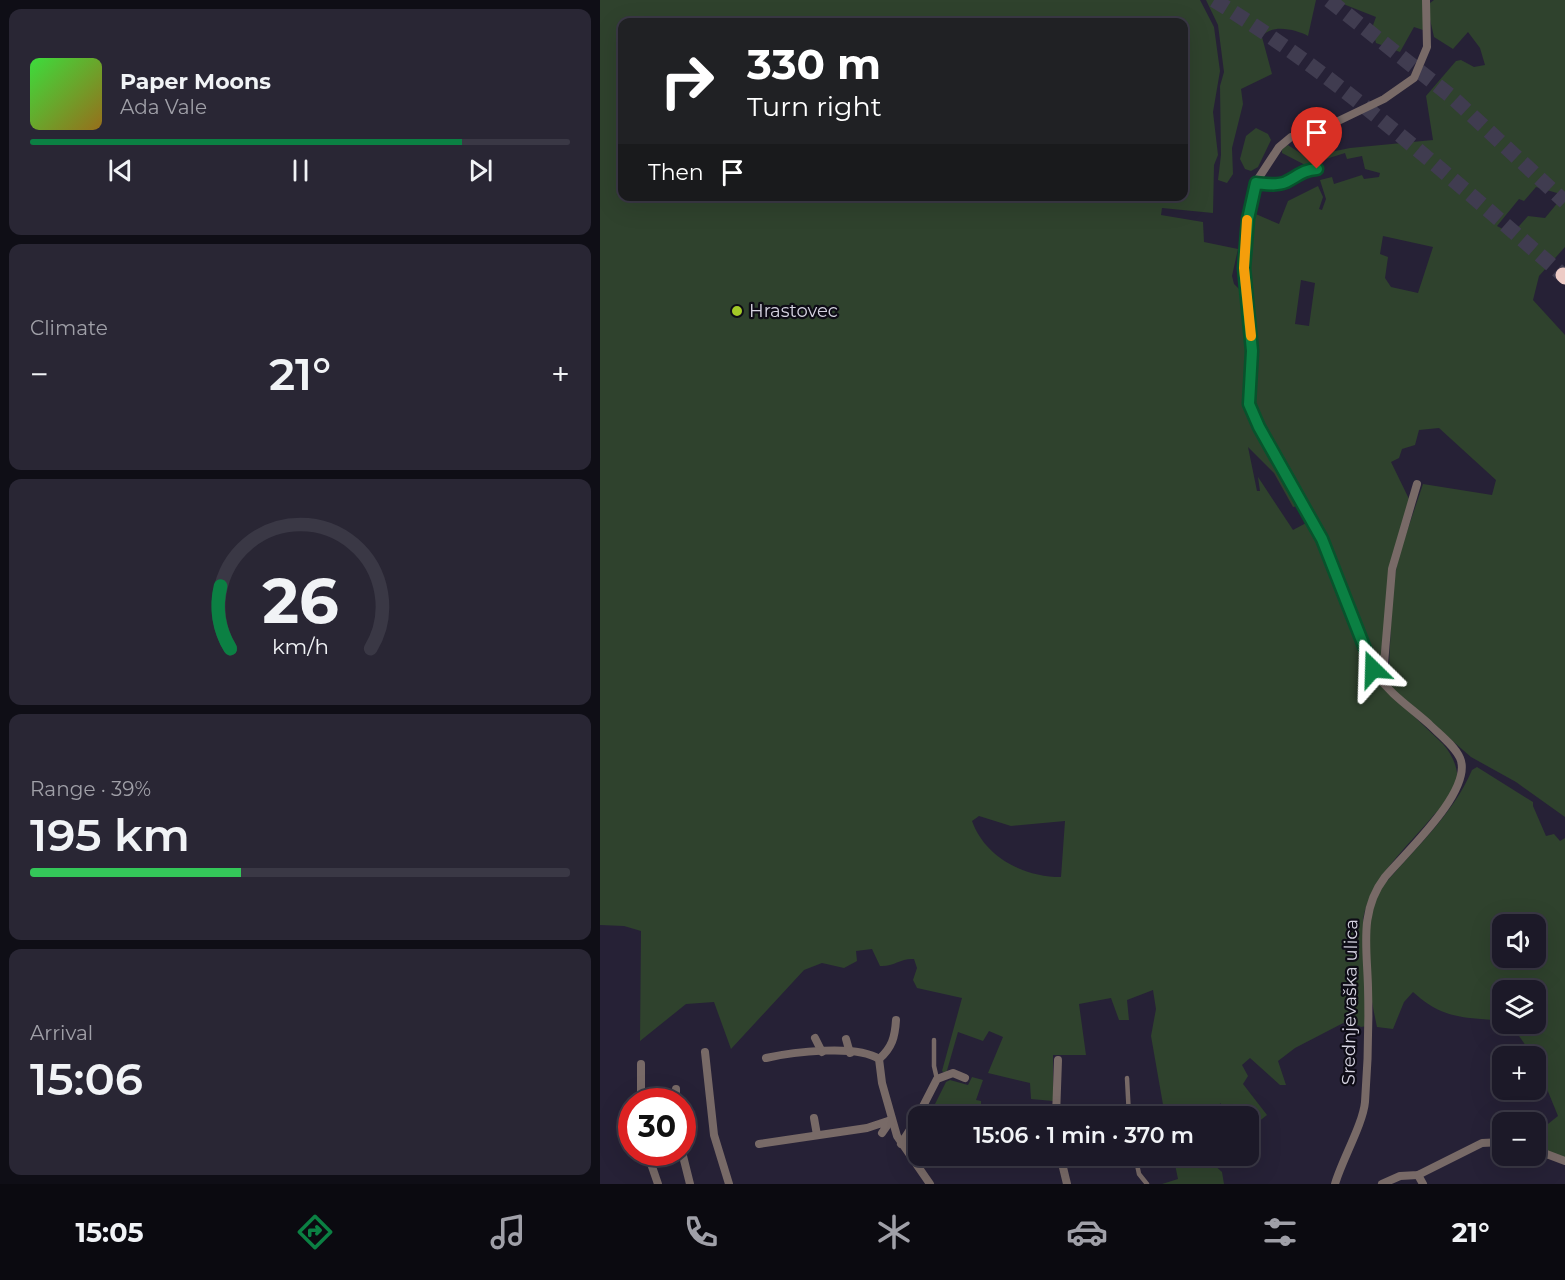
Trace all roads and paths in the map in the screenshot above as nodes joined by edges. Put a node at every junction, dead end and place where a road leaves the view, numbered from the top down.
1 (1426, 0) edge
2 (1317, 169) dead end
3 (1256, 183) junction
4 (1417, 484) dead end
5 (1379, 679) junction
6 (896, 1020) dead end
7 (815, 1038) dead end
8 (846, 1039) dead end
9 (934, 1040) dead end
10 (705, 1052) dead end
11 (822, 1052) junction
12 (850, 1053) junction
13 (766, 1058) dead end
14 (879, 1059) junction
15 (1058, 1060) dead end
16 (641, 1064) dead end
17 (965, 1078) dead end
18 (1127, 1078) dead end
19 (937, 1079) junction
20 (641, 1088) edge
21 (923, 1106) edge
22 (1056, 1106) edge
23 (1128, 1106) edge
24 (814, 1118) dead end
25 (891, 1120) junction
26 (908, 1132) edge
27 (882, 1133) dead end
28 (817, 1136) junction
29 (1492, 1143) edge
30 (759, 1144) dead end
31 (901, 1144) junction
32 (1546, 1154) edge
33 (1565, 1161) edge
34 (652, 1166) edge
35 (686, 1166) edge
36 (1063, 1166) edge
37 (1137, 1166) edge
38 (1418, 1175) junction
39 (658, 1184) edge
40 (690, 1184) edge
41 (729, 1184) edge
42 (930, 1184) edge
43 (1067, 1184) edge
44 (1147, 1184) edge
45 (1335, 1184) edge
46 (1382, 1184) edge
47 (1423, 1184) edge

1 - 3 street, Srednjevaška ulica
2 - 3 lane
3 - 5 street, Srednjevaška ulica
4 - 5 street
5 - 45 street, Srednjevaška ulica
6 - 14 street
7 - 11 street
8 - 12 street
9 - 19 lane
10 - 41 street
11 - 12 street
11 - 13 street
12 - 14 street
14 - 25 street
15 - 22 street
16 - 20 street
17 - 19 street
18 - 23 lane
19 - 21 street
24 - 28 street
25 - 27 street
25 - 28 street
25 - 31 street
26 - 31 street
28 - 30 street
29 - 38 street
31 - 42 street
32 - 33 street
34 - 39 street
35 - 40 street
36 - 43 street
37 - 44 lane
38 - 46 street
38 - 47 street

